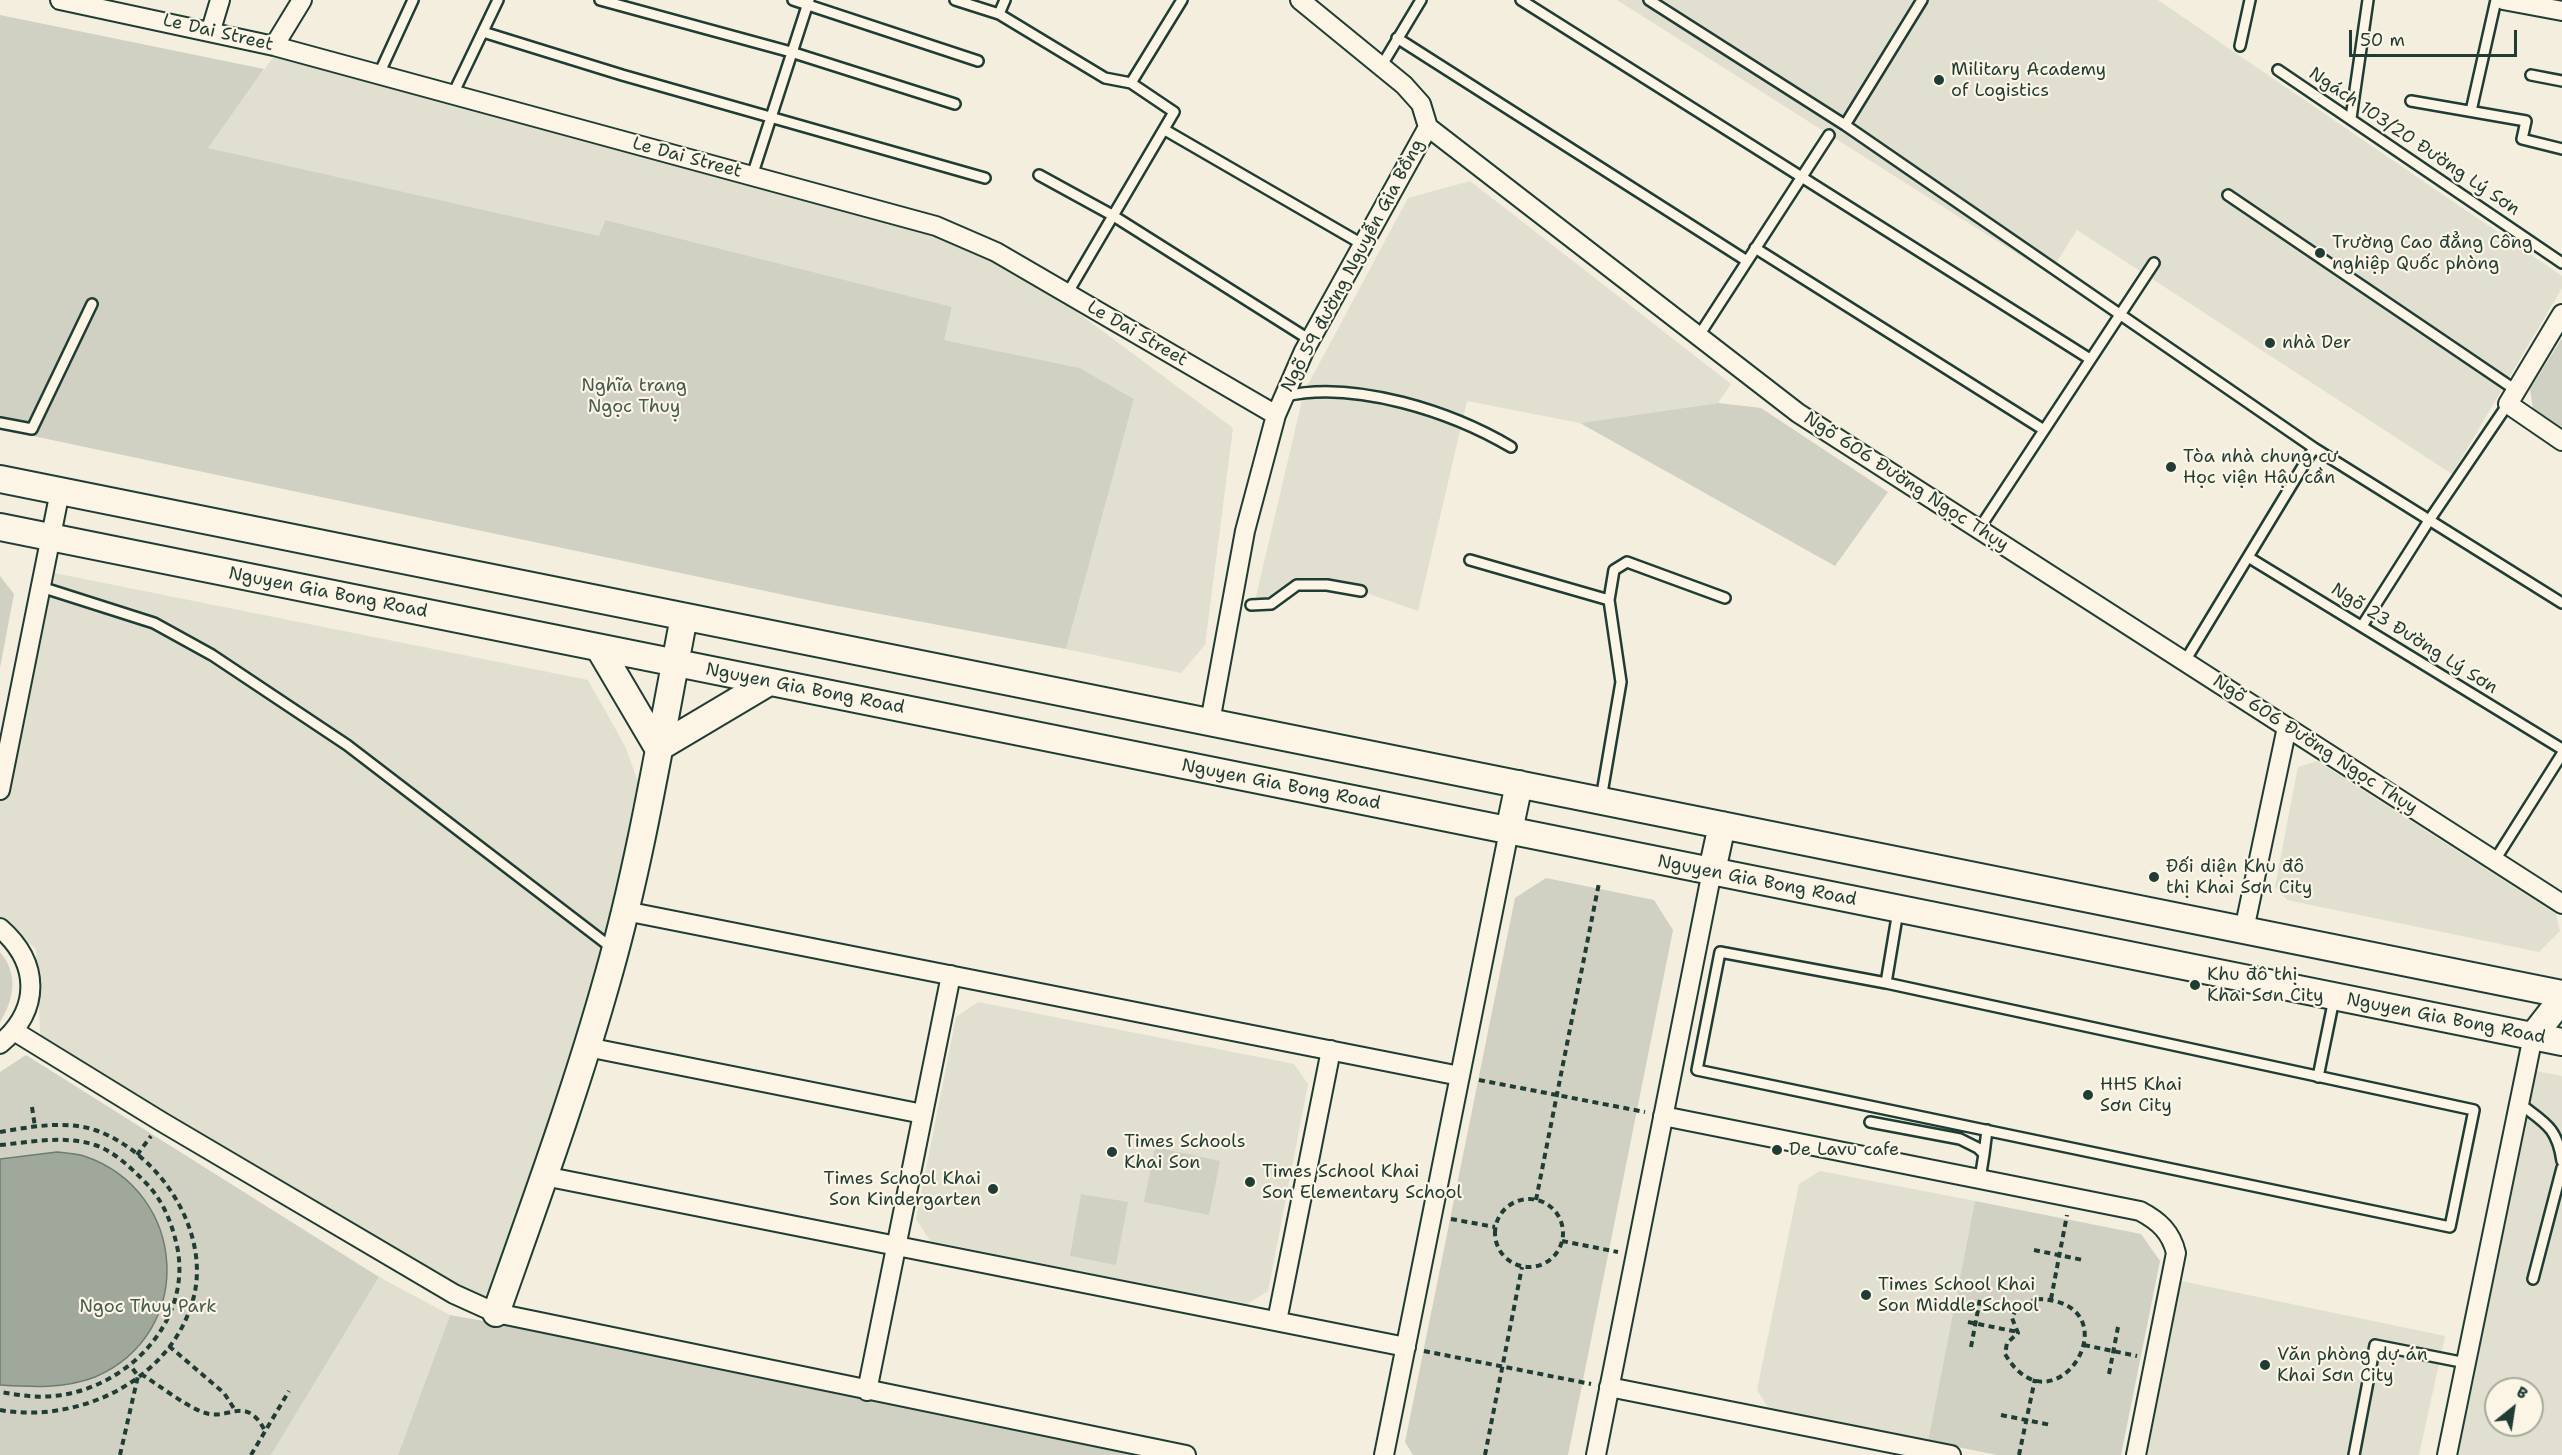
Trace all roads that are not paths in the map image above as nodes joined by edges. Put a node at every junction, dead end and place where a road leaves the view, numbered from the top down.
1 (60, 0) edge
2 (220, 0) edge
3 (302, 0) edge
4 (413, 0) edge
5 (498, 0) edge
6 (600, 0) edge
7 (793, 0) edge
8 (955, 0) edge
9 (1005, 0) edge
10 (1182, 0) edge
11 (1421, 0) edge
12 (1521, 0) edge
13 (1649, 0) edge
14 (1922, 0) edge
15 (2250, 0) edge
16 (2367, 0) edge
17 (2496, 0) edge
18 (2503, 0) edge
19 (808, 2) edge
20 (1310, 2) edge
21 (2562, 11) edge
22 (999, 14) junction
23 (211, 30) junction
24 (483, 32) junction
25 (1397, 38) junction
26 (274, 46) junction
27 (2240, 46) dead end
28 (790, 52) junction
29 (978, 61) dead end
30 (1382, 65) junction
31 (2278, 70) dead end
32 (380, 74) junction
33 (2531, 75) dead end
34 (2562, 81) edge
35 (1131, 83) junction
36 (453, 94) junction
37 (2411, 101) dead end
38 (955, 104) dead end
39 (2471, 111) junction
40 (771, 115) junction
41 (2351, 117) junction
42 (1845, 125) junction
43 (1428, 127) junction
44 (1165, 130) junction
45 (1829, 135) dead end
46 (2562, 149) edge
47 (1039, 175) dead end
48 (752, 176) junction
49 (985, 177) dead end
50 (1801, 178) junction
51 (2228, 195) dead end
52 (1112, 215) junction
53 (1362, 244) junction
54 (1755, 248) junction
55 (1747, 261) junction
56 (2154, 262) dead end
57 (2562, 262) edge
58 (1067, 294) junction
59 (92, 304) dead end
60 (2121, 313) junction
61 (2562, 314) edge
62 (1698, 337) junction
63 (1310, 340) junction
64 (2090, 359) junction
65 (1283, 397) junction
66 (2513, 398) junction
67 (1276, 415) junction
68 (0, 423) edge
69 (2044, 430) junction
70 (2562, 441) edge
71 (1511, 447) dead end
72 (2314, 448) junction
73 (0, 479) edge
74 (60, 491) junction
75 (2430, 519) junction
76 (0, 527) edge
77 (1979, 529) junction
78 (51, 538) junction
79 (2248, 557) junction
80 (1470, 560) dead end
81 (41, 587) junction
82 (1361, 591) dead end
83 (1725, 598) dead end
84 (1609, 600) junction
85 (2562, 603) edge
86 (1251, 605) dead end
87 (684, 617) junction
88 (2362, 626) junction
89 (599, 648) junction
90 (2185, 661) junction
91 (675, 663) junction
92 (769, 682) junction
93 (1210, 722) junction
94 (2287, 727) junction
95 (658, 748) junction
96 (2562, 749) edge
97 (2562, 754) edge
98 (1519, 784) junction
99 (0, 790) edge
100 (1601, 801) junction
101 (1722, 825) junction
102 (1509, 831) junction
103 (2495, 860) junction
104 (1712, 872) junction
105 (2562, 904) edge
106 (1899, 909) junction
107 (625, 911) junction
108 (0, 928) edge
109 (2244, 930) junction
110 (615, 950) junction
111 (951, 975) junction
112 (1886, 983) junction
113 (2562, 994) edge
114 (2334, 997) junction
115 (2562, 999) edge
116 (14, 1031) junction
117 (2533, 1036) junction
118 (2562, 1042) edge
119 (0, 1044) edge
120 (587, 1047) junction
121 (1331, 1050) junction
122 (1460, 1076) junction
123 (2318, 1077) junction
124 (2519, 1104) junction
125 (923, 1114) junction
126 (1664, 1116) junction
127 (1870, 1122) dead end
128 (1987, 1130) junction
129 (1984, 1154) junction
130 (2562, 1161) edge
131 (2562, 1168) edge
132 (544, 1176) junction
133 (1980, 1179) junction
134 (896, 1246) junction
135 (2533, 1279) dead end
136 (496, 1313) junction
137 (1277, 1321) junction
138 (1406, 1347) junction
139 (2466, 1363) junction
140 (1609, 1387) junction
141 (867, 1391) junction
142 (1186, 1455) edge
143 (1384, 1455) edge
144 (1596, 1455) edge
145 (1951, 1455) edge
146 (2136, 1455) edge
147 (2354, 1455) edge
148 (2446, 1455) edge

1 - 23 street, Le Dai Street
2 - 23 street
3 - 26 street
4 - 32 lane
5 - 24 lane
6 - 28 lane
7 - 19 lane
8 - 22 lane
9 - 22 lane
10 - 35 lane
11 - 25 lane
12 - 50 lane
13 - 42 lane
14 - 42 lane
15 - 27 lane
16 - 41 lane
17 - 39 lane
18 - 21 street
19 - 28 lane
19 - 29 lane
20 - 30 street, Ngõ 606 Đường Ngọc Thụy
22 - 35 lane
23 - 26 street, Le Dai Street
24 - 36 lane
24 - 40 lane
25 - 30 lane
25 - 55 lane
26 - 32 street, Le Dai Street
28 - 38 lane
28 - 40 lane
30 - 43 street, Ngõ 606 Đường Ngọc Thụy
31 - 41 lane, Ngách 103/20 Đường Lý Sơn
32 - 36 street, Le Dai Street
33 - 34 lane
35 - 44 lane
36 - 48 street, Le Dai Street
37 - 39 lane
39 - 46 lane
40 - 48 lane
40 - 49 lane
41 - 57 lane, Ngách 103/20 Đường Lý Sơn
42 - 60 lane
43 - 53 street, Ngõ 59 đường Nguyễn Gia Bồng
43 - 62 street, Ngõ 606 Đường Ngọc Thụy
44 - 52 lane
44 - 53 lane
45 - 50 lane
47 - 52 lane
48 - 58 street, Le Dai Street
50 - 54 lane
50 - 64 lane
51 - 66 lane
52 - 58 lane
52 - 63 lane
53 - 63 street, Ngõ 59 đường Nguyễn Gia Bồng
54 - 55 lane
54 - 69 lane
55 - 62 lane
56 - 60 lane
58 - 67 street, Le Dai Street
59 - 68 lane
60 - 64 lane
60 - 72 lane
61 - 66 street
62 - 77 street, Ngõ 606 Đường Ngọc Thụy
63 - 65 street, Ngõ 59 đường Nguyễn Gia Bồng
64 - 69 lane
65 - 67 street, Ngõ 59 đường Nguyễn Gia Bồng
65 - 71 lane
66 - 70 street
66 - 75 lane
67 - 93 street, Ngõ 59 đường Nguyễn Gia Bồng
69 - 77 lane
72 - 75 lane
72 - 79 lane
73 - 74 main road
74 - 78 street
74 - 87 main road
75 - 85 lane
75 - 88 lane
76 - 78 main road, Nguyen Gia Bong Road
77 - 90 street, Ngõ 606 Đường Ngọc Thụy
78 - 81 street
78 - 89 main road, Nguyen Gia Bong Road
79 - 88 lane, Ngõ 23 Đường Lý Sơn
79 - 90 lane
80 - 84 lane
81 - 99 street
81 - 110 lane
82 - 86 lane
83 - 84 lane
84 - 100 lane
87 - 91 main road
87 - 93 main road
88 - 96 lane, Ngõ 23 Đường Lý Sơn
89 - 91 main road, Nguyen Gia Bong Road
89 - 95 main road
90 - 94 street, Ngõ 606 Đường Ngọc Thụy
91 - 92 main road, Nguyen Gia Bong Road
91 - 95 main road
92 - 95 main road
92 - 102 main road, Nguyen Gia Bong Road
93 - 98 main road
94 - 103 street, Ngõ 606 Đường Ngọc Thụy
94 - 109 street
95 - 107 main road
97 - 103 lane
98 - 100 main road
98 - 102 main road
100 - 101 main road
101 - 104 main road
101 - 109 main road
102 - 104 main road, Nguyen Gia Bong Road
102 - 122 street
103 - 105 street, Ngõ 606 Đường Ngọc Thụy
104 - 106 main road, Nguyen Gia Bong Road
104 - 126 street
106 - 112 lane
106 - 114 main road, Nguyen Gia Bong Road
107 - 110 main road
107 - 111 street
108 - 116 street
109 - 113 main road
110 - 120 main road
111 - 121 street
111 - 125 street
112 - 123 lane
112 - 128 lane
114 - 117 main road, Nguyen Gia Bong Road
114 - 123 lane
115 - 117 main road
116 - 119 street
116 - 136 street
117 - 118 main road, Nguyen Gia Bong Road
117 - 124 street
120 - 125 street
120 - 132 main road
121 - 122 street
121 - 137 street
122 - 138 street
123 - 128 lane
124 - 130 lane
124 - 139 street
125 - 134 street
126 - 133 street
126 - 140 street
127 - 129 lane
128 - 129 lane
129 - 133 lane
131 - 135 lane
132 - 134 street
132 - 136 main road
133 - 146 street
134 - 137 street
134 - 141 street
136 - 141 street
137 - 138 street
138 - 143 street
139 - 147 lane
139 - 148 street
140 - 144 street
140 - 145 street
141 - 142 street

